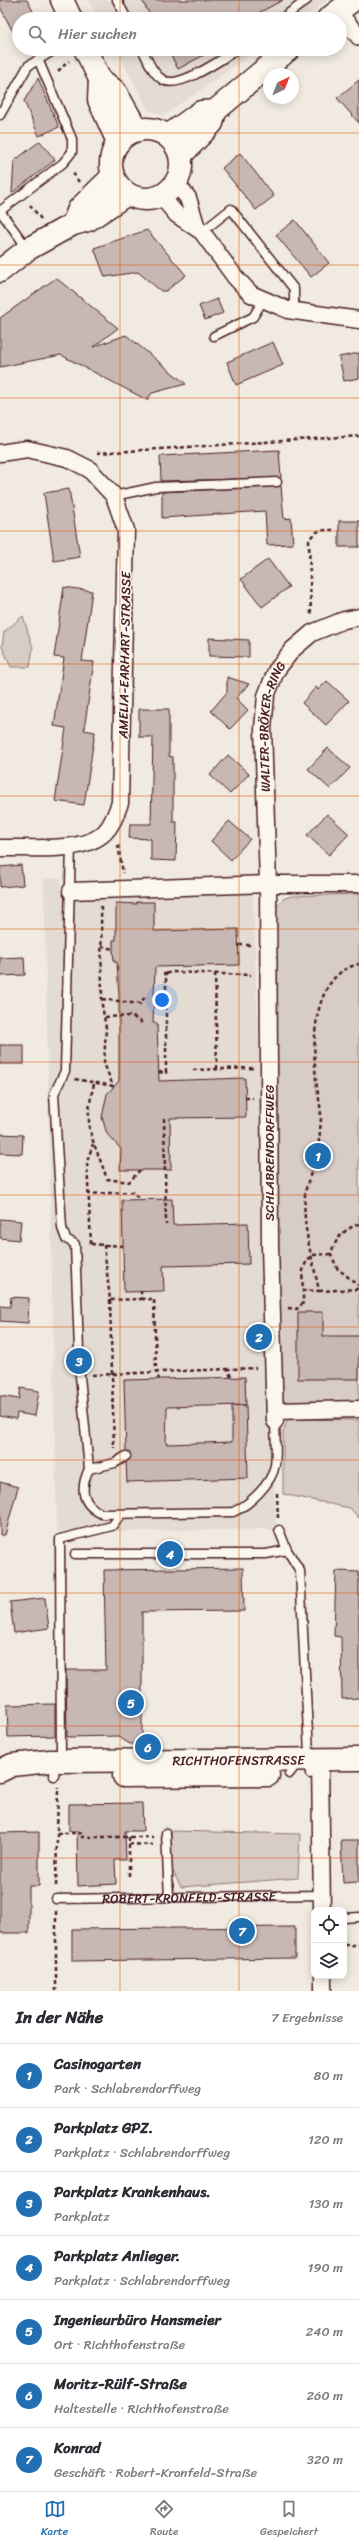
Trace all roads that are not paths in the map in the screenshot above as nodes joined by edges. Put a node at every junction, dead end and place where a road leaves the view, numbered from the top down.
1 (62, 0) edge
2 (117, 0) edge
3 (307, 0) edge
4 (68, 12) edge
5 (123, 12) edge
6 (291, 12) edge
7 (347, 20) edge
8 (359, 37) edge
9 (43, 56) edge
10 (88, 56) edge
11 (146, 56) edge
12 (226, 56) edge
13 (281, 56) edge
14 (38, 59) junction
15 (100, 79) junction
16 (215, 111) junction
17 (0, 115) edge
18 (137, 130) junction
19 (168, 136) junction
20 (118, 142) junction
21 (180, 155) junction
22 (113, 176) junction
23 (168, 190) junction
24 (127, 194) junction
25 (0, 211) edge
26 (73, 224) junction
27 (200, 230) junction
28 (28, 249) junction
29 (0, 271) edge
30 (264, 299) junction
31 (294, 311) junction
32 (359, 320) edge
33 (214, 336) dead end
34 (0, 453) edge
35 (277, 482) dead end
36 (114, 496) junction
37 (359, 617) edge
38 (71, 846) junction
39 (0, 848) edge
40 (268, 884) junction
41 (359, 884) edge
42 (71, 891) junction
43 (359, 1410) edge
44 (275, 1416) junction
45 (126, 1456) dead end
46 (89, 1469) junction
47 (121, 1514) junction
48 (279, 1530) dead end
49 (287, 1550) junction
50 (75, 1554) dead end
51 (359, 1759) edge
52 (306, 1767) junction
53 (58, 1768) joint
54 (359, 1774) edge
55 (166, 1838) road end
56 (56, 1898) road end
57 (169, 1898) junction
58 (322, 1903) edge
59 (359, 1917) edge
60 (347, 1918) edge
61 (323, 1979) edge
62 (323, 1991) edge

1 - 4 street
2 - 5 lane
3 - 6 lane
7 - 8 street
9 - 14 lane
10 - 15 street
11 - 12 lane
13 - 16 street
14 - 17 lane
14 - 25 lane
15 - 18 street
15 - 20 street
16 - 19 street
16 - 21 street
18 - 19 street
18 - 20 street
19 - 21 street
20 - 22 street
21 - 23 street
22 - 24 street
22 - 26 street
23 - 24 street
23 - 27 street
24 - 26 street
25 - 28 lane
26 - 28 street
27 - 30 street
27 - 31 lane
28 - 29 street
30 - 31 street
30 - 33 lane
31 - 32 street
34 - 36 street, AMELIA-EARHART-STRASSE
35 - 36 lane
36 - 38 street, AMELIA-EARHART-STRASSE
37 - 40 street, WALTER-BRÖKER-RING
38 - 39 street, AMELIA-EARHART-STRASSE
38 - 42 lane
40 - 41 street
40 - 42 street
40 - 44 street, SCHLABRENDORFFWEG
42 - 46 lane
43 - 44 street
44 - 47 lane
45 - 46 lane
46 - 47 lane
47 - 53 lane
48 - 49 lane
49 - 50 lane
49 - 52 lane
51 - 52 street, RICHTHOFENSTRASSE
52 - 53 street, RICHTHOFENSTRASSE
52 - 54 street, RICHTHOFENSTRASSE
52 - 58 street, ROBERT-KRONFELD-STRASSE
55 - 57 lane
56 - 57 lane, ROBERT-KRONFELD-STRASSE
57 - 58 lane, ROBERT-KRONFELD-STRASSE
59 - 60 lane
61 - 62 street

